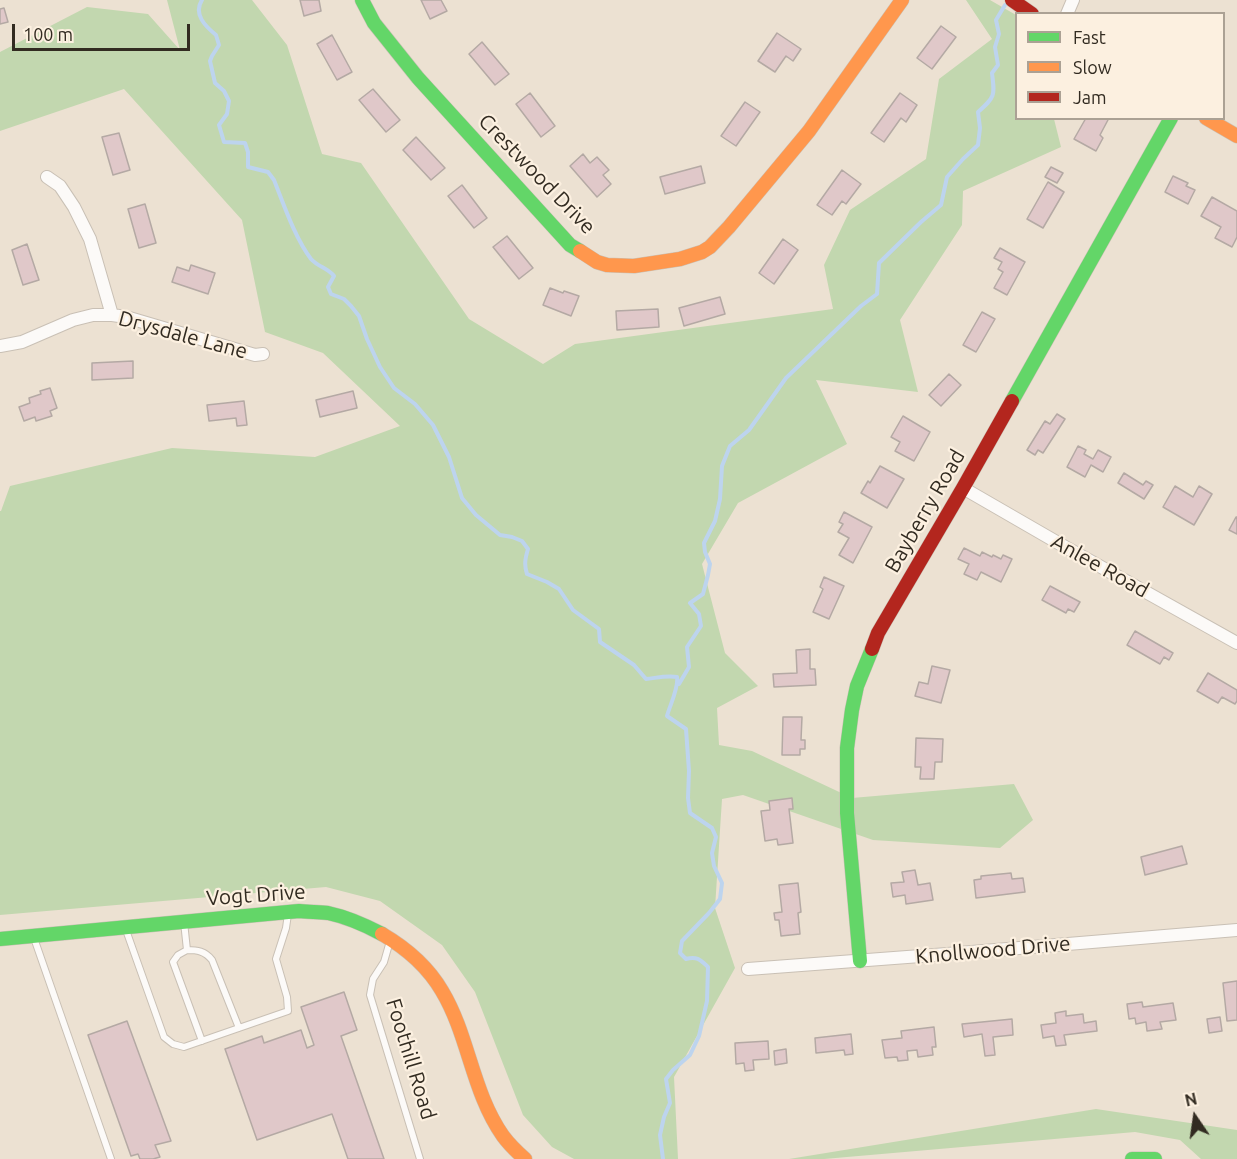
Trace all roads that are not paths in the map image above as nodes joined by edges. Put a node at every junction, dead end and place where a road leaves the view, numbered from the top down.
1 (362, 0) edge
2 (902, 0) edge
3 (1012, 0) edge
4 (1029, 12) edge
5 (1170, 120) edge
6 (1209, 120) edge
7 (1237, 136) edge
8 (47, 177) dead end
9 (112, 315) junction
10 (0, 346) edge
11 (263, 354) dead end
12 (963, 488) junction
13 (1237, 643) edge
14 (288, 912) junction
15 (184, 921) junction
16 (125, 927) junction
17 (1237, 930) edge
18 (33, 935) junction
19 (391, 938) junction
20 (0, 939) edge
21 (187, 950) junction
22 (860, 961) junction
23 (748, 969) dead end
24 (239, 1028) junction
25 (202, 1041) junction
26 (111, 1159) edge
27 (420, 1159) edge
28 (525, 1159) edge
29 (1132, 1159) edge
30 (1155, 1159) edge

1 - 2 street, Crestwood Drive
3 - 4 street
5 - 12 street, Bayberry Road
6 - 7 street
8 - 9 street
9 - 10 street, Drysdale Lane
9 - 11 street, Drysdale Lane
12 - 13 street, Anlee Road
12 - 22 street, Bayberry Road
14 - 15 street, Vogt Drive
14 - 19 street, Vogt Drive
14 - 24 lane
15 - 16 street, Vogt Drive
15 - 21 lane
16 - 18 street, Vogt Drive
16 - 25 lane
17 - 22 street, Knollwood Drive
18 - 20 street, Vogt Drive
18 - 26 lane
19 - 27 lane, Foothill Road
19 - 28 street, Vogt Drive
21 - 24 lane
21 - 25 lane
22 - 23 street, Knollwood Drive
24 - 25 lane
29 - 30 street

